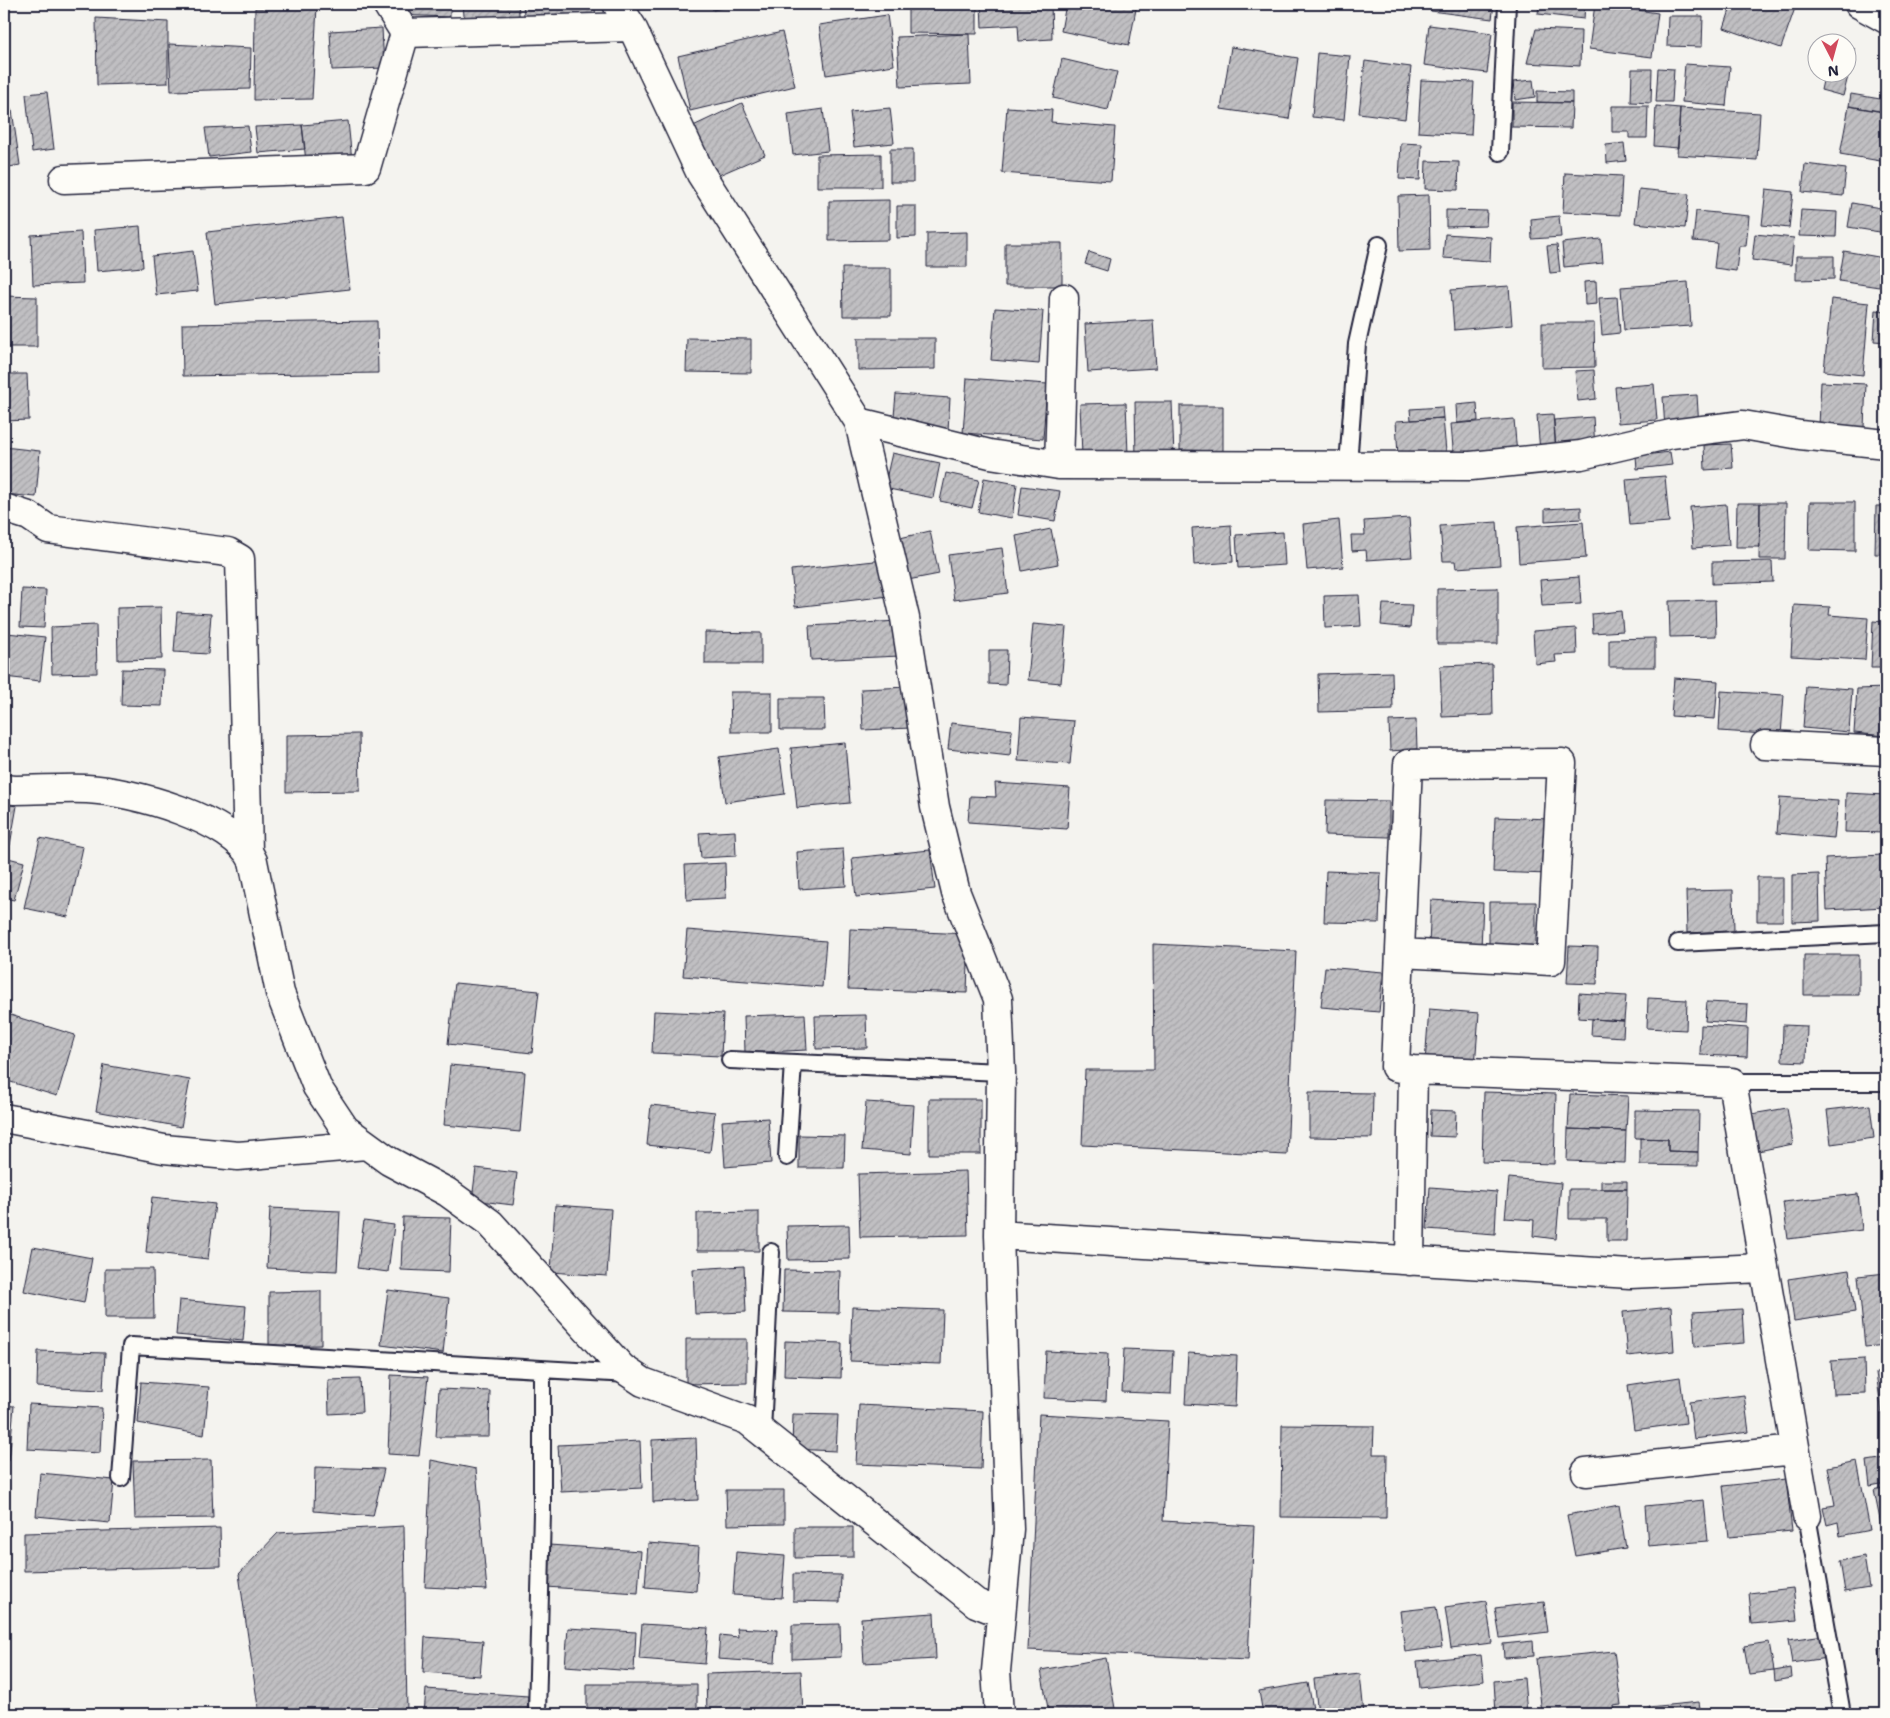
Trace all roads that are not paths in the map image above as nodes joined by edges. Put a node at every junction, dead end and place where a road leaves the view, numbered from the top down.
1 (387, 4) edge
2 (617, 4) edge
3 (1507, 4) edge
4 (1859, 4) edge
5 (1886, 19) edge
6 (632, 27) junction
7 (405, 33) junction
8 (1500, 152) dead end
9 (64, 179) dead end
10 (1380, 245) dead end
11 (1064, 298) dead end
12 (859, 422) junction
13 (1886, 444) edge
14 (1058, 465) junction
15 (1348, 465) junction
16 (4, 508) edge
17 (1765, 745) dead end
18 (1886, 751) edge
19 (4, 789) edge
20 (248, 850) junction
21 (1886, 933) edge
22 (1678, 942) dead end
23 (1400, 953) dead end
24 (730, 1060) dead end
25 (793, 1063) junction
26 (1413, 1070) junction
27 (1001, 1072) junction
28 (1732, 1082) junction
29 (1886, 1082) edge
30 (4, 1118) edge
31 (366, 1145) junction
32 (787, 1157) dead end
33 (999, 1235) junction
34 (771, 1252) dead end
35 (1410, 1261) junction
36 (1762, 1268) junction
37 (542, 1369) junction
38 (631, 1374) junction
39 (762, 1431) junction
40 (1795, 1450) junction
41 (1586, 1472) dead end
42 (121, 1478) dead end
43 (1807, 1516) joint
44 (1001, 1613) junction
45 (537, 1714) edge
46 (999, 1714) edge
47 (1842, 1714) edge

1 - 7 street
2 - 6 street
3 - 8 lane
4 - 5 street
6 - 7 street
6 - 12 street
7 - 9 street
10 - 15 lane
11 - 14 street
12 - 14 street
12 - 27 street
13 - 15 street
14 - 15 street
16 - 20 street
17 - 18 street
19 - 20 street
20 - 31 street
21 - 22 lane
23 - 26 street
24 - 25 lane
25 - 27 lane
25 - 32 lane
26 - 28 street
26 - 35 street
27 - 33 street
28 - 29 lane
28 - 36 street
30 - 31 street
31 - 38 street
33 - 35 street
33 - 44 street
34 - 39 lane
35 - 36 street
36 - 40 street
37 - 38 lane
37 - 42 lane
37 - 45 lane
38 - 39 street
39 - 44 street
40 - 41 street
40 - 43 street
43 - 47 lane
44 - 46 street

